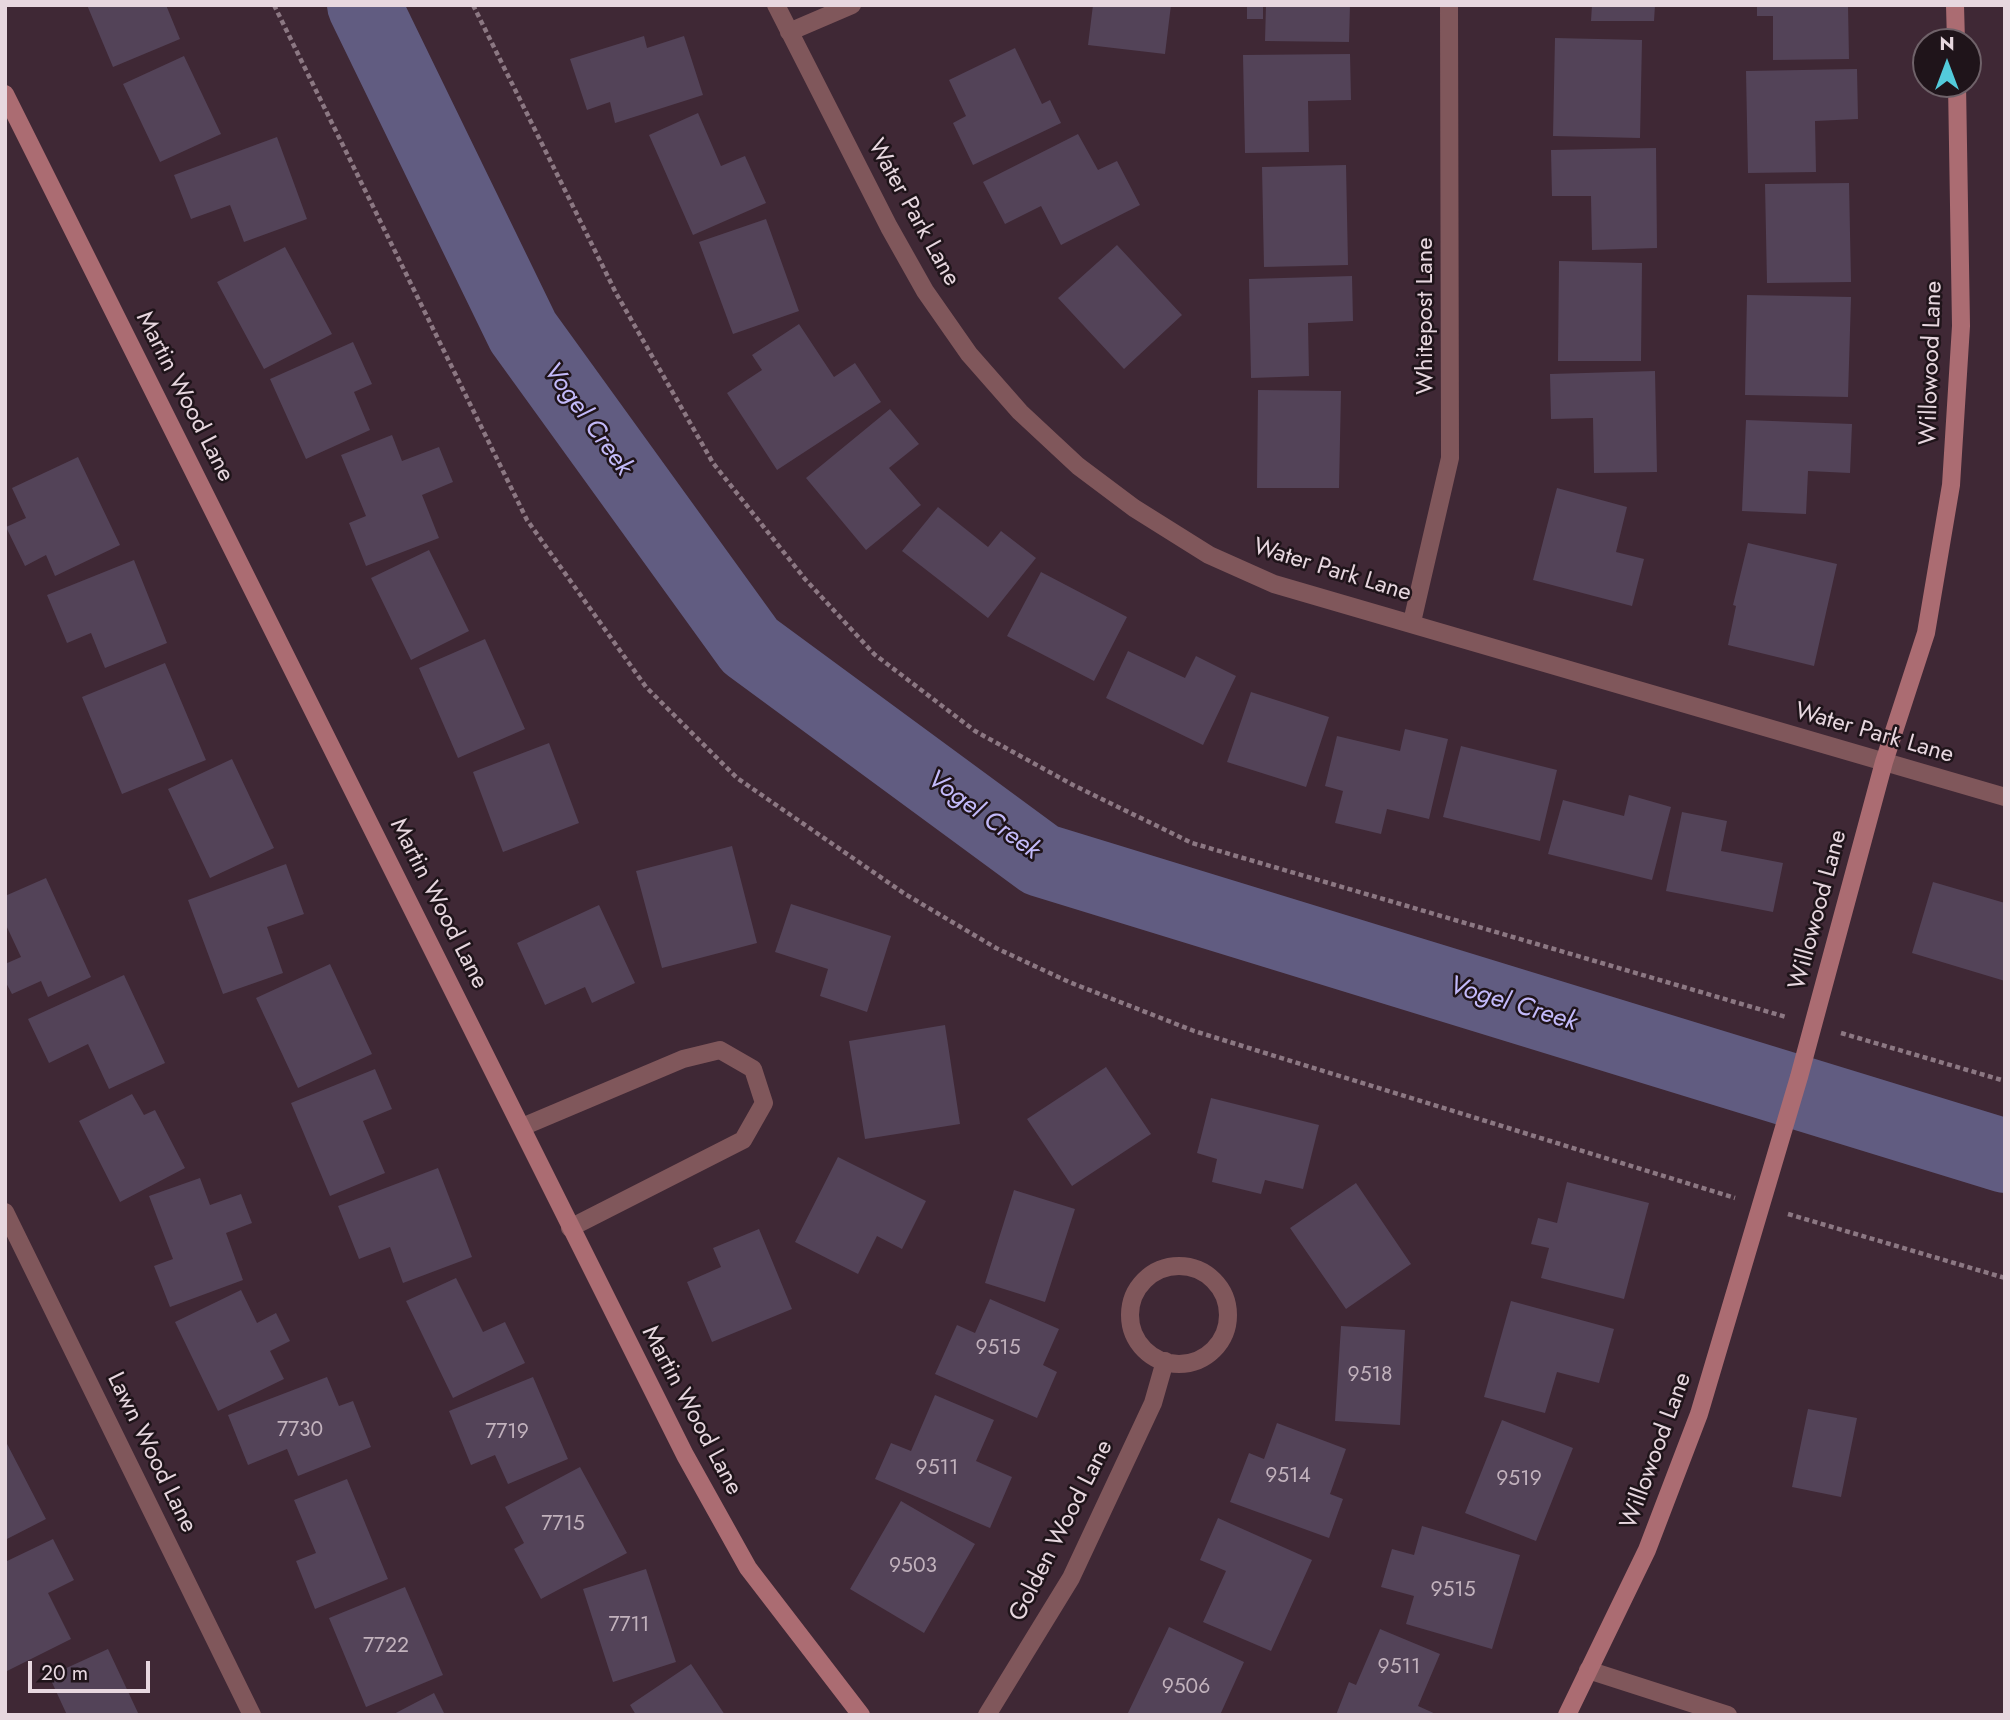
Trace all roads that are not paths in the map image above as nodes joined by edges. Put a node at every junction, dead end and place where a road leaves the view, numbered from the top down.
1 (776, 5) edge
2 (852, 5) edge
3 (1449, 5) edge
4 (1955, 5) edge
5 (1956, 28) edge
6 (789, 32) junction
7 (5, 94) edge
8 (1956, 98) edge
9 (1412, 622) junction
10 (1884, 762) junction
11 (2005, 797) edge
12 (522, 1127) junction
13 (5, 1212) edge
14 (569, 1228) junction
15 (1165, 1362) junction
16 (1588, 1670) junction
17 (252, 1715) edge
18 (861, 1715) edge
19 (987, 1715) edge
20 (1567, 1715) edge
21 (1728, 1715) edge

1 - 6 street, Water Park Lane
2 - 6 street
3 - 9 street, Whitepost Lane
4 - 5 street
6 - 9 street, Water Park Lane
7 - 12 street, Martin Wood Lane
8 - 10 street, Willowood Lane
9 - 10 street, Water Park Lane
10 - 11 street, Water Park Lane
10 - 16 street, Willowood Lane
12 - 14 street, Martin Wood Lane
12 - 14 street
13 - 17 street, Lawn Wood Lane
14 - 18 street, Martin Wood Lane
15 - 15 street
15 - 19 street, Golden Wood Lane
16 - 20 street, Willowood Lane
16 - 21 street

